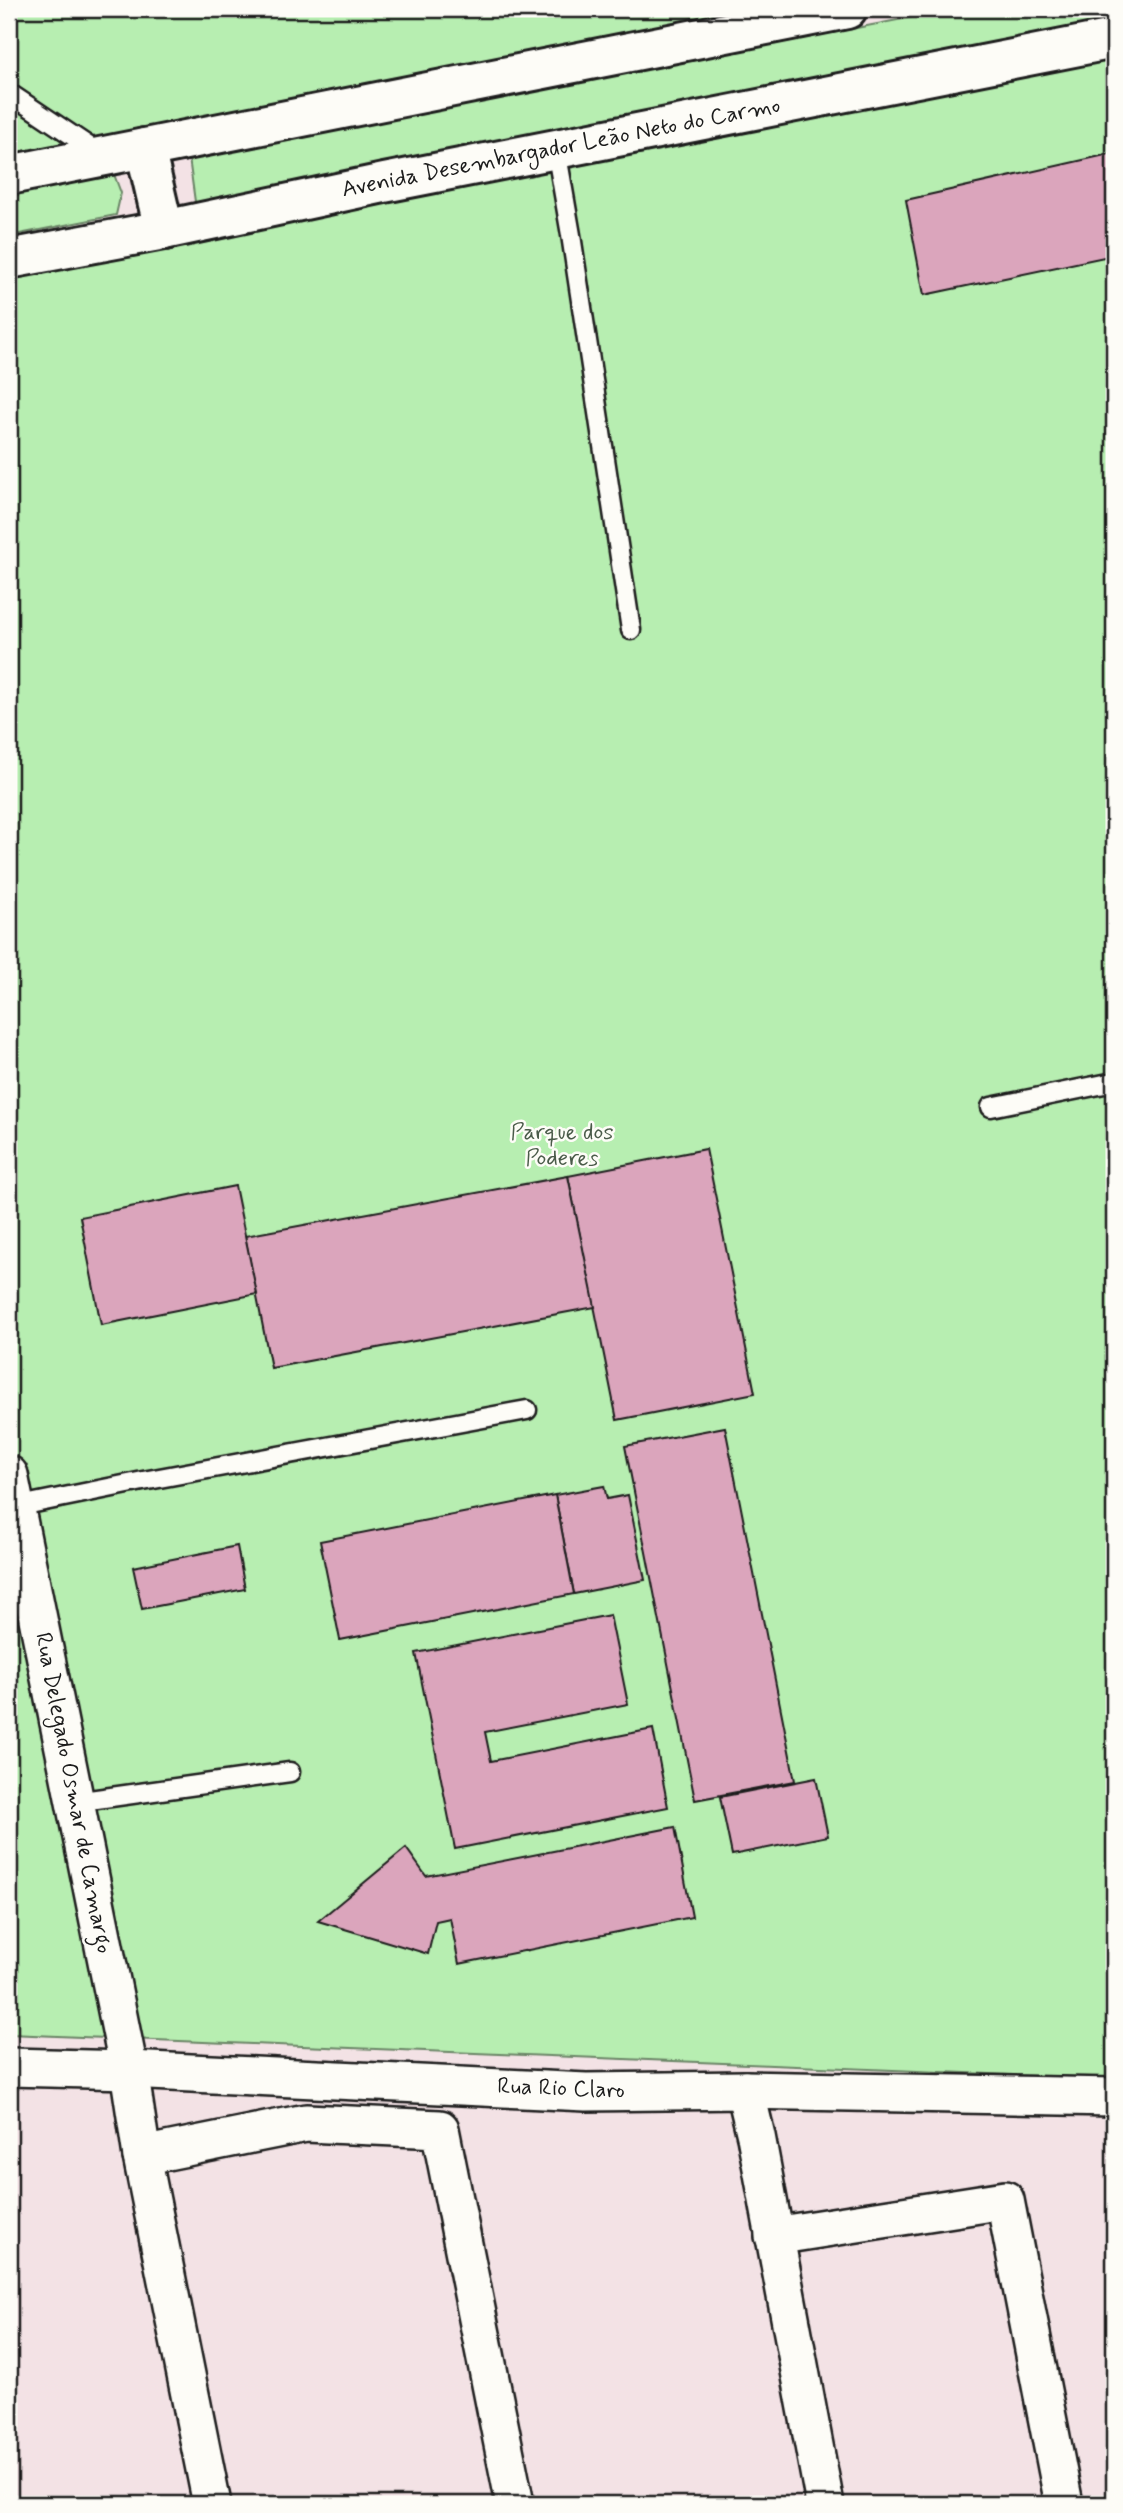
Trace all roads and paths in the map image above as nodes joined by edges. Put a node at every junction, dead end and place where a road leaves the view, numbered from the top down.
1 (847, 9) edge
2 (1114, 40) edge
3 (9, 93) edge
4 (145, 148) junction
5 (556, 149) junction
6 (103, 156) junction
7 (9, 175) edge
8 (164, 230) junction
9 (9, 259) edge
10 (631, 629) dead end
11 (1114, 1082) edge
12 (991, 1107) dead end
13 (527, 1410) dead end
14 (12, 1491) edge
15 (290, 1772) dead end
16 (75, 1802) junction
17 (9, 2067) edge
18 (129, 2070) junction
19 (745, 2090) junction
20 (1114, 2097) edge
21 (142, 2155) junction
22 (774, 2236) junction
23 (212, 2504) edge
24 (515, 2504) edge
25 (825, 2504) edge
26 (1064, 2504) edge

1 - 4 main road
2 - 5 main road, Avenida Desembargador Leão Neto do Carmo
3 - 6 lane
4 - 6 main road
4 - 8 main road
5 - 8 main road, Avenida Desembargador Leão Neto do Carmo
5 - 10 lane
6 - 7 main road
8 - 9 main road, Avenida Desembargador Leão Neto do Carmo
11 - 12 lane
13 - 14 lane
14 - 16 street, Rua Delegado Osmar de Camargo
15 - 16 lane
16 - 18 street, Rua Delegado Osmar de Camargo
17 - 18 street, Rua Rio Claro
18 - 19 street, Rua Rio Claro
18 - 21 street, Rua Delegado Osmar de Camargo
19 - 20 street, Rua Rio Claro
19 - 22 street
21 - 23 street, Rua Delegado Osmar de Camargo
21 - 24 street
22 - 25 street
22 - 26 street

